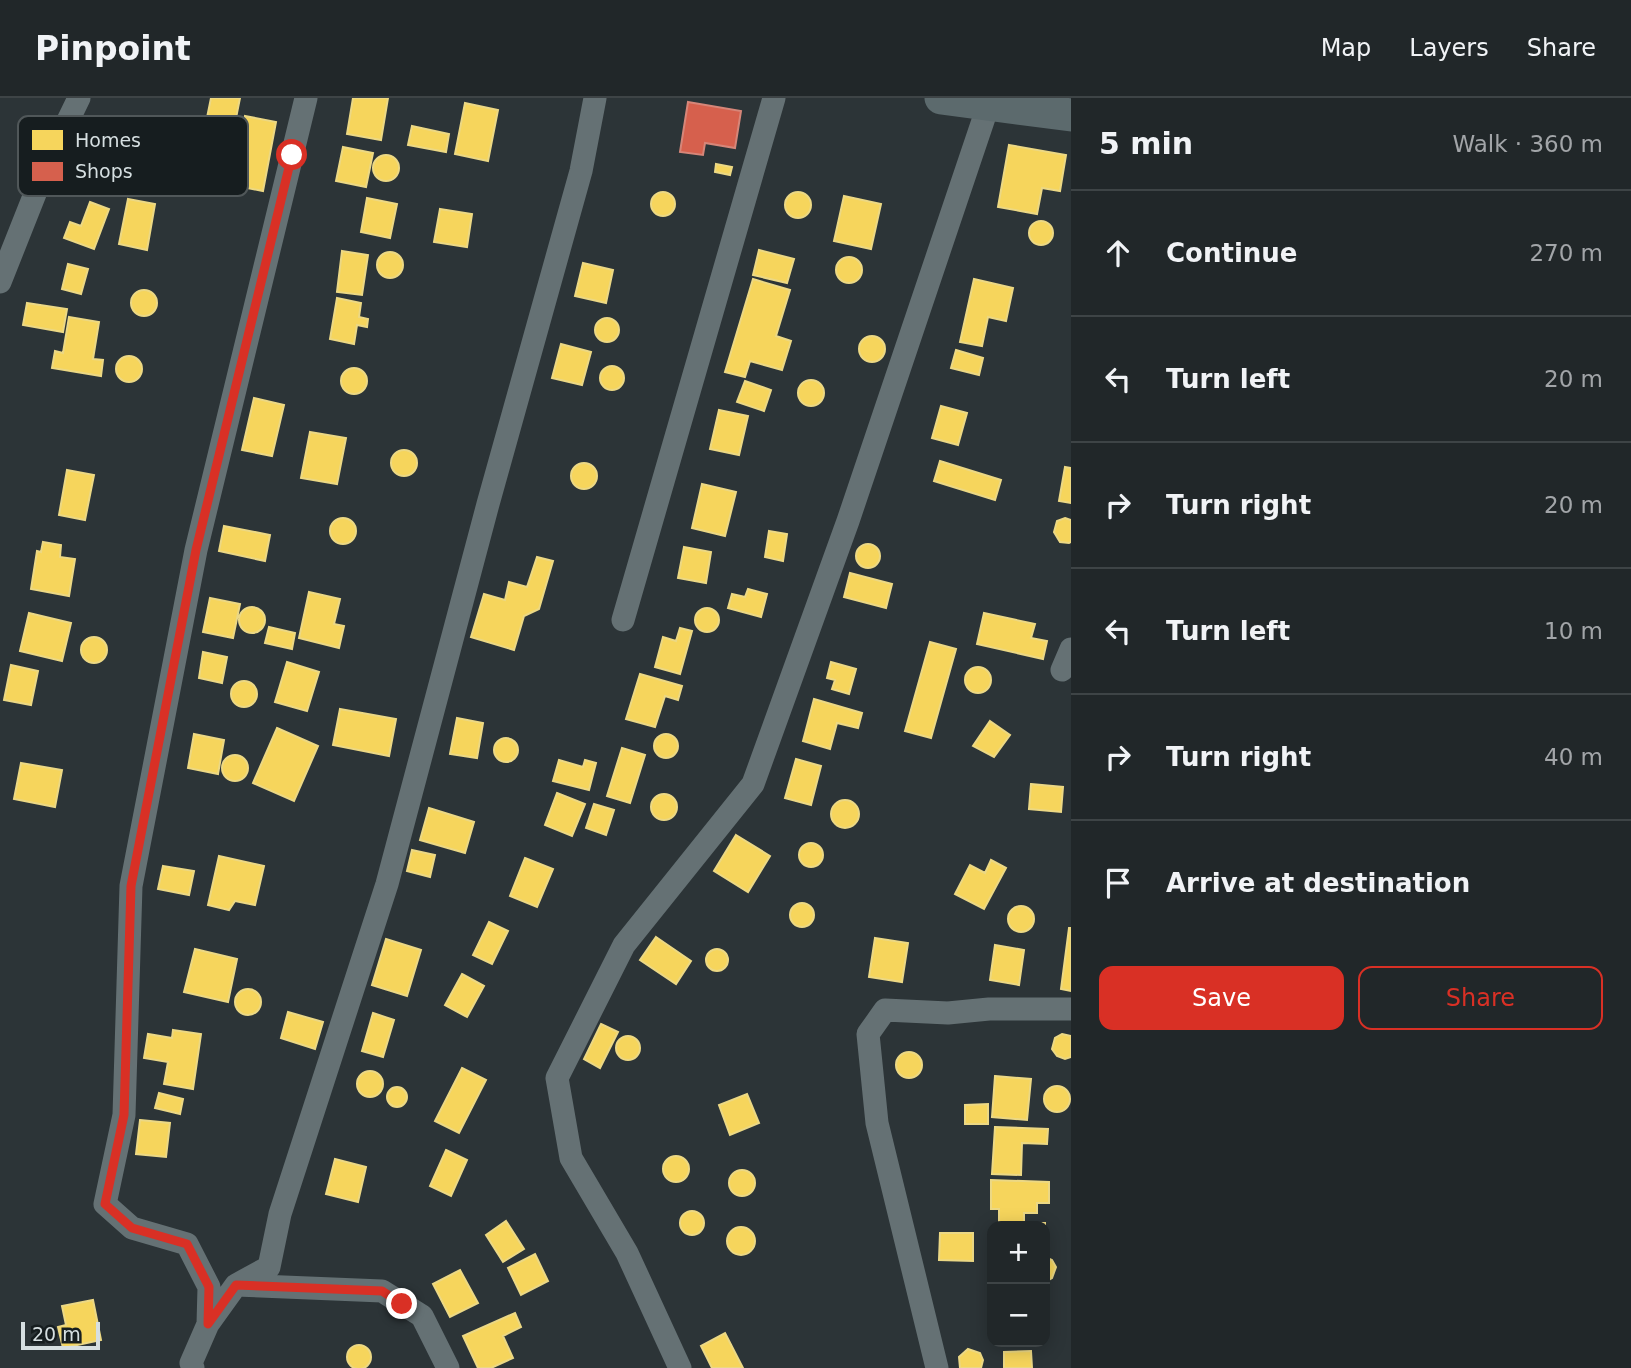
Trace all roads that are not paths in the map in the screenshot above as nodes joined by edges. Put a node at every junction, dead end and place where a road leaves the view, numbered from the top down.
1 (79, 98) edge
2 (306, 98) edge
3 (595, 98) edge
4 (774, 98) edge
5 (941, 98) edge
6 (989, 103) junction
7 (1071, 115) edge
8 (70, 116) edge
9 (34, 196) edge
10 (0, 282) edge
11 (623, 620) dead end
12 (1071, 649) edge
13 (1062, 670) dead end
14 (1071, 1009) edge
15 (236, 1285) junction
16 (208, 1324) junction
17 (193, 1368) edge
18 (448, 1368) edge
19 (680, 1368) edge
20 (937, 1368) edge

1 - 8 street
2 - 16 street
3 - 15 street
4 - 11 street
5 - 6 main road
6 - 7 main road
6 - 19 street
9 - 10 street
12 - 13 street
14 - 20 street
15 - 16 street
15 - 18 street
16 - 17 street

